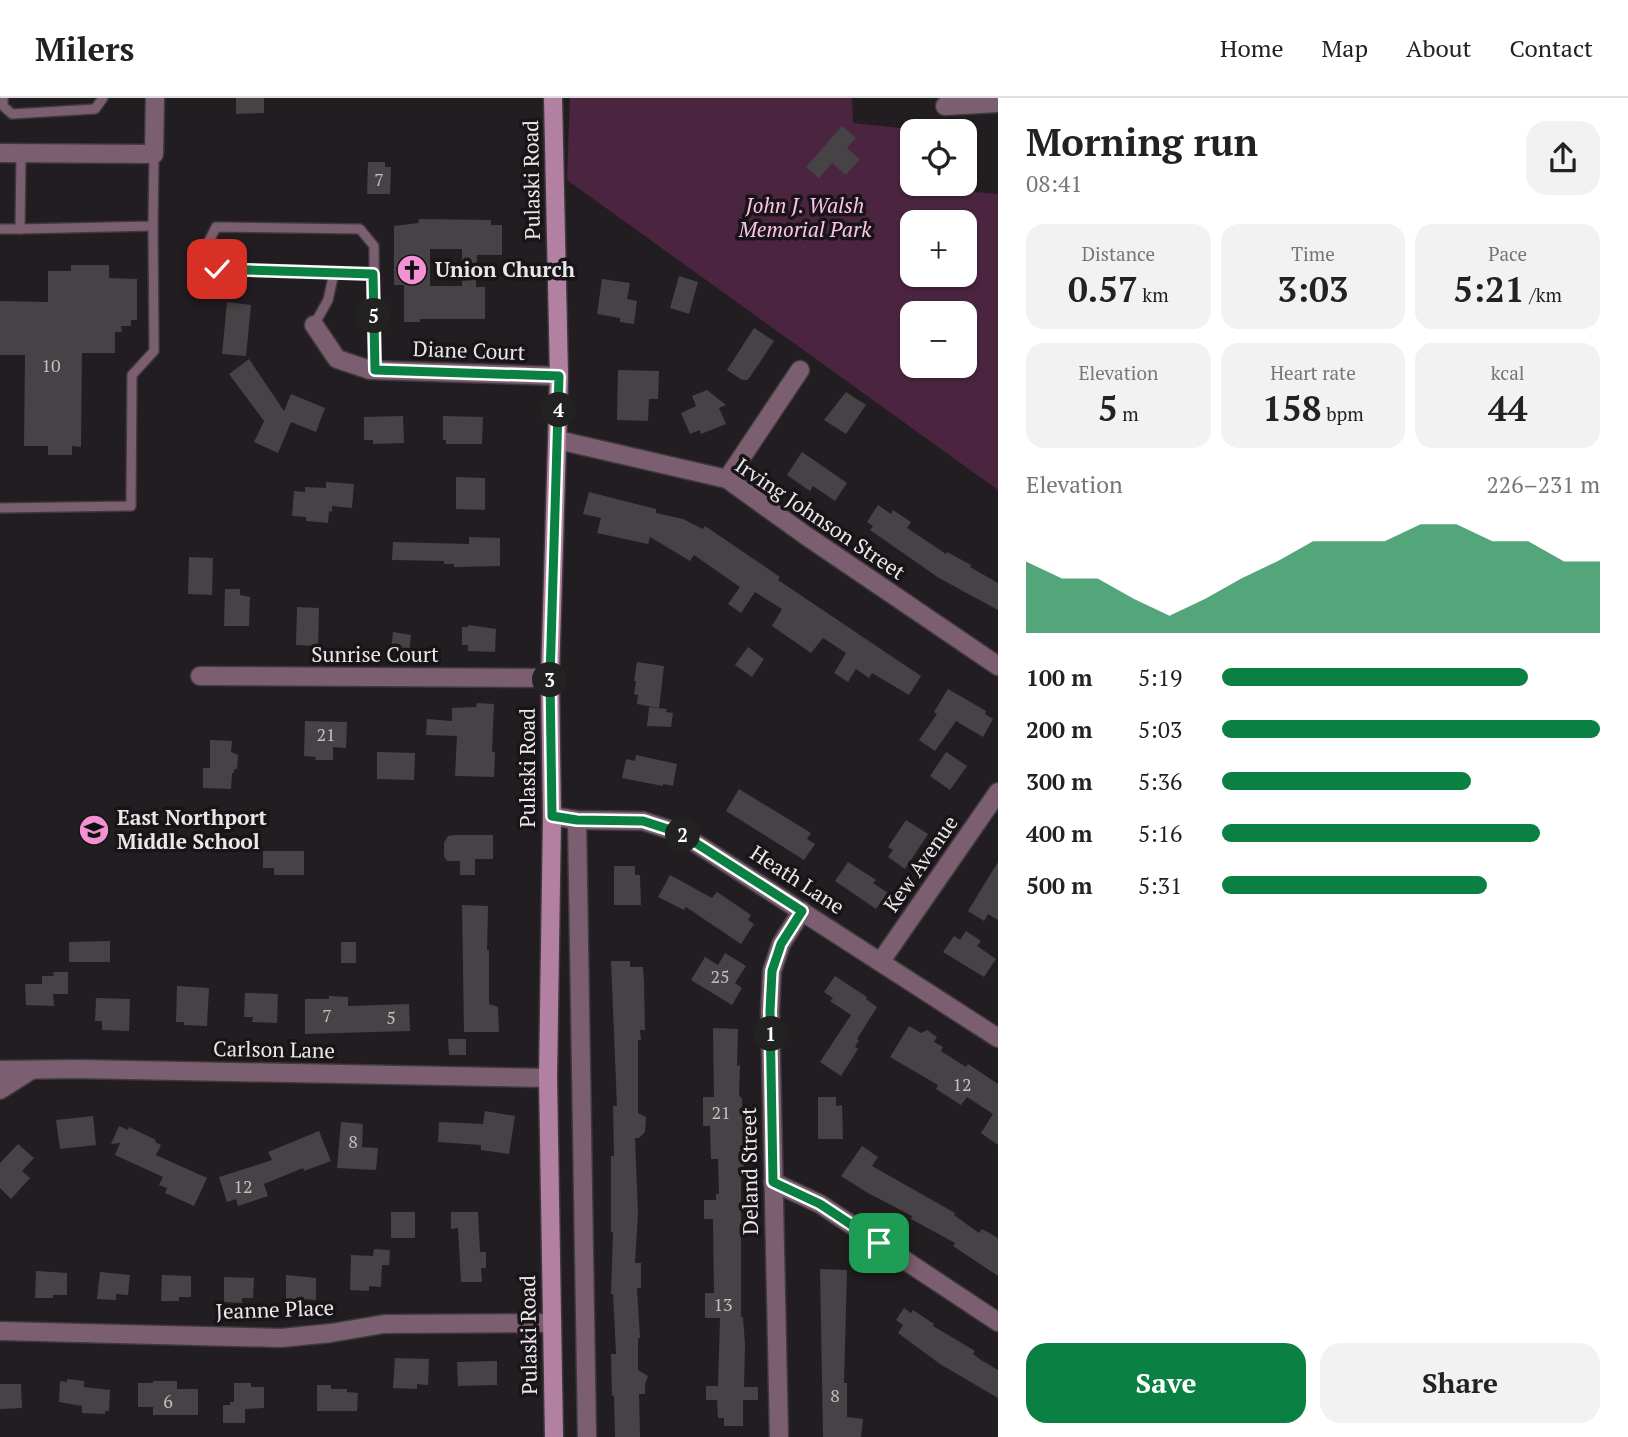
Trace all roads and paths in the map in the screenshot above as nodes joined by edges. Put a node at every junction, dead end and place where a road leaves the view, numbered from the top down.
1 (3, 98) edge
2 (103, 98) edge
3 (155, 98) edge
4 (554, 98) edge
5 (998, 103) edge
6 (945, 106) dead end
7 (0, 153) edge
8 (21, 153) junction
9 (154, 154) junction
10 (153, 226) junction
11 (0, 229) edge
12 (20, 229) junction
13 (334, 273) junction
14 (373, 274) junction
15 (314, 325) joint
16 (375, 370) junction
17 (800, 370) dead end
18 (559, 376) junction
19 (558, 440) junction
20 (727, 479) junction
21 (0, 508) edge
22 (998, 666) edge
23 (200, 676) dead end
24 (550, 678) junction
25 (998, 792) edge
26 (552, 816) junction
27 (577, 820) junction
28 (802, 911) junction
29 (881, 961) junction
30 (998, 1038) edge
31 (0, 1070) edge
32 (30, 1071) junction
33 (548, 1077) junction
34 (0, 1090) edge
35 (773, 1182) junction
36 (998, 1321) edge
37 (551, 1323) junction
38 (0, 1331) edge
39 (554, 1437) edge
40 (587, 1437) edge
41 (779, 1437) edge

1 - 2 lane
3 - 9 street
4 - 18 main road, Pulaski Road
5 - 6 street
7 - 8 street
8 - 9 street
8 - 12 lane
9 - 10 lane
10 - 12 lane
10 - 21 lane
11 - 12 lane
13 - 14 lane
13 - 14 lane
13 - 15 lane
14 - 16 lane
15 - 16 street, Diane Court
16 - 18 street, Diane Court
17 - 20 street
18 - 19 main road, Pulaski Road
19 - 20 street, Irving Johnson Street
19 - 24 main road, Pulaski Road
20 - 22 street, Irving Johnson Street
23 - 24 street, Sunrise Court
24 - 26 main road, Pulaski Road
25 - 29 street, Kew Avenue
26 - 27 street, Heath Lane
26 - 33 main road, Pulaski Road
27 - 28 street, Heath Lane
27 - 40 street
28 - 29 street, Heath Lane
28 - 35 street, Deland Street
29 - 30 street, Heath Lane
31 - 32 street, Carlson Lane
32 - 33 street, Carlson Lane
32 - 34 street
33 - 37 main road, Pulaski Road
35 - 36 street
35 - 41 street, Deland Street
37 - 38 street, Jeanne Place
37 - 39 main road, Pulaski Road

